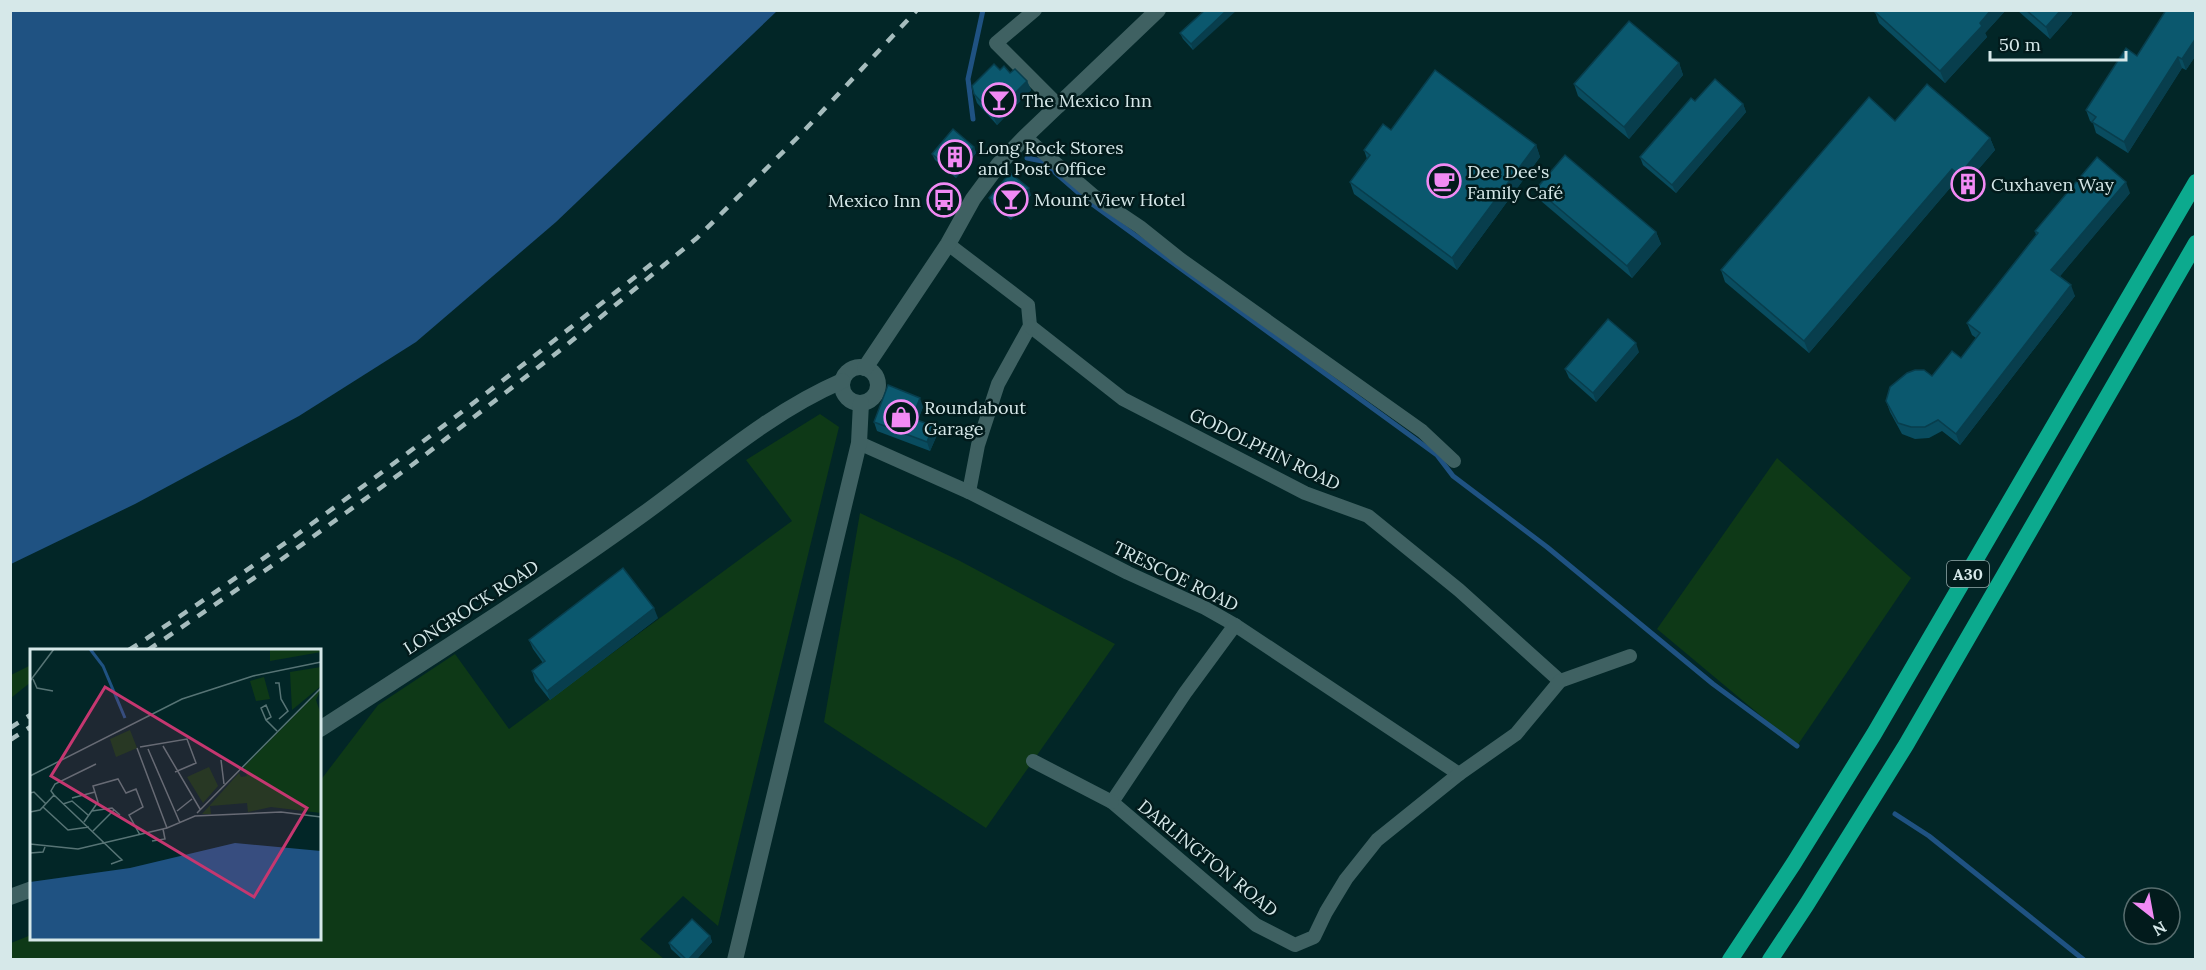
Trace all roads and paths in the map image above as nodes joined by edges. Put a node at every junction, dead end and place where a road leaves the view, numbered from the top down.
1 (1035, 10) edge
2 (1158, 10) edge
3 (1059, 106) junction
4 (1025, 137) junction
5 (2196, 182) edge
6 (2196, 243) edge
7 (948, 244) junction
8 (1030, 326) junction
9 (865, 368) junction
10 (842, 381) junction
11 (861, 403) junction
12 (859, 443) junction
13 (1454, 461) dead end
14 (969, 492) junction
15 (1235, 625) junction
16 (1630, 656) dead end
17 (1560, 681) junction
18 (321, 728) edge
19 (1033, 761) dead end
20 (1459, 774) junction
21 (1112, 802) junction
22 (30, 890) edge
23 (10, 897) edge
24 (735, 960) edge
25 (1730, 960) edge
26 (1770, 960) edge

1 - 3 street
2 - 3 street
3 - 4 street
4 - 7 street
4 - 13 street
5 - 25 highway, A30
6 - 26 highway, A30
7 - 8 street
7 - 9 street
8 - 14 street
8 - 17 street, GODOLPHIN ROAD
9 - 10 street
9 - 11 street
10 - 11 street
10 - 18 street, LONGROCK ROAD
11 - 12 street
12 - 14 street, TRESCOE ROAD
12 - 24 street
14 - 15 street, TRESCOE ROAD
15 - 20 street, TRESCOE ROAD
15 - 21 street, DARLINGTON ROAD
16 - 17 street
17 - 20 street, DARLINGTON ROAD
19 - 21 street, DARLINGTON ROAD
20 - 21 street, DARLINGTON ROAD
22 - 23 street

